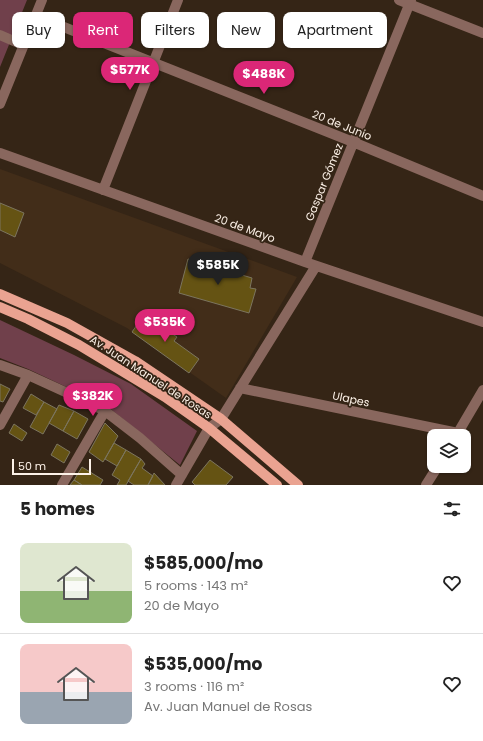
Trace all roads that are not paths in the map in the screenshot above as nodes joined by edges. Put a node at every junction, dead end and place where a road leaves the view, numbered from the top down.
1 (42, 0) edge
2 (178, 0) edge
3 (406, 1) edge
4 (38, 12) edge
5 (65, 28) edge
6 (483, 33) edge
7 (0, 36) edge
8 (12, 40) edge
9 (23, 48) edge
10 (153, 63) junction
11 (0, 104) edge
12 (353, 142) junction
13 (0, 153) edge
14 (103, 190) junction
15 (483, 196) edge
16 (305, 262) junction
17 (316, 266) junction
18 (0, 294) edge
19 (0, 307) edge
20 (482, 321) edge
21 (0, 365) edge
22 (28, 375) junction
23 (240, 388) junction
24 (483, 390) edge
25 (105, 411) junction
26 (221, 419) junction
27 (0, 425) edge
28 (209, 428) junction
29 (429, 429) edge
30 (460, 429) edge
31 (434, 473) edge
32 (182, 475) junction
33 (62, 485) edge
34 (176, 485) edge
35 (277, 485) edge
36 (298, 485) edge
37 (426, 485) edge

1 - 4 street
2 - 10 street
3 - 6 street
3 - 12 street, Gaspar Gómez
5 - 10 street, 20 de Junio
7 - 8 street
9 - 11 street
10 - 12 street, 20 de Junio
10 - 14 street
12 - 15 street, 20 de Junio
12 - 16 street, Gaspar Gómez
13 - 14 street, 20 de Mayo
14 - 16 street, 20 de Mayo
16 - 17 street, 20 de Mayo
17 - 20 street, 20 de Mayo
17 - 23 street
18 - 26 main road, Av. Juan Manuel de Rosas
19 - 28 main road, Av. Juan Manuel de Rosas
21 - 22 street
22 - 25 street
22 - 27 street
23 - 26 street
23 - 29 street, Ulapes
24 - 30 street
25 - 32 street
25 - 33 street
26 - 28 street
26 - 36 main road, Av. Juan Manuel de Rosas
28 - 32 street
28 - 35 main road, Av. Juan Manuel de Rosas
31 - 37 street
32 - 34 street

